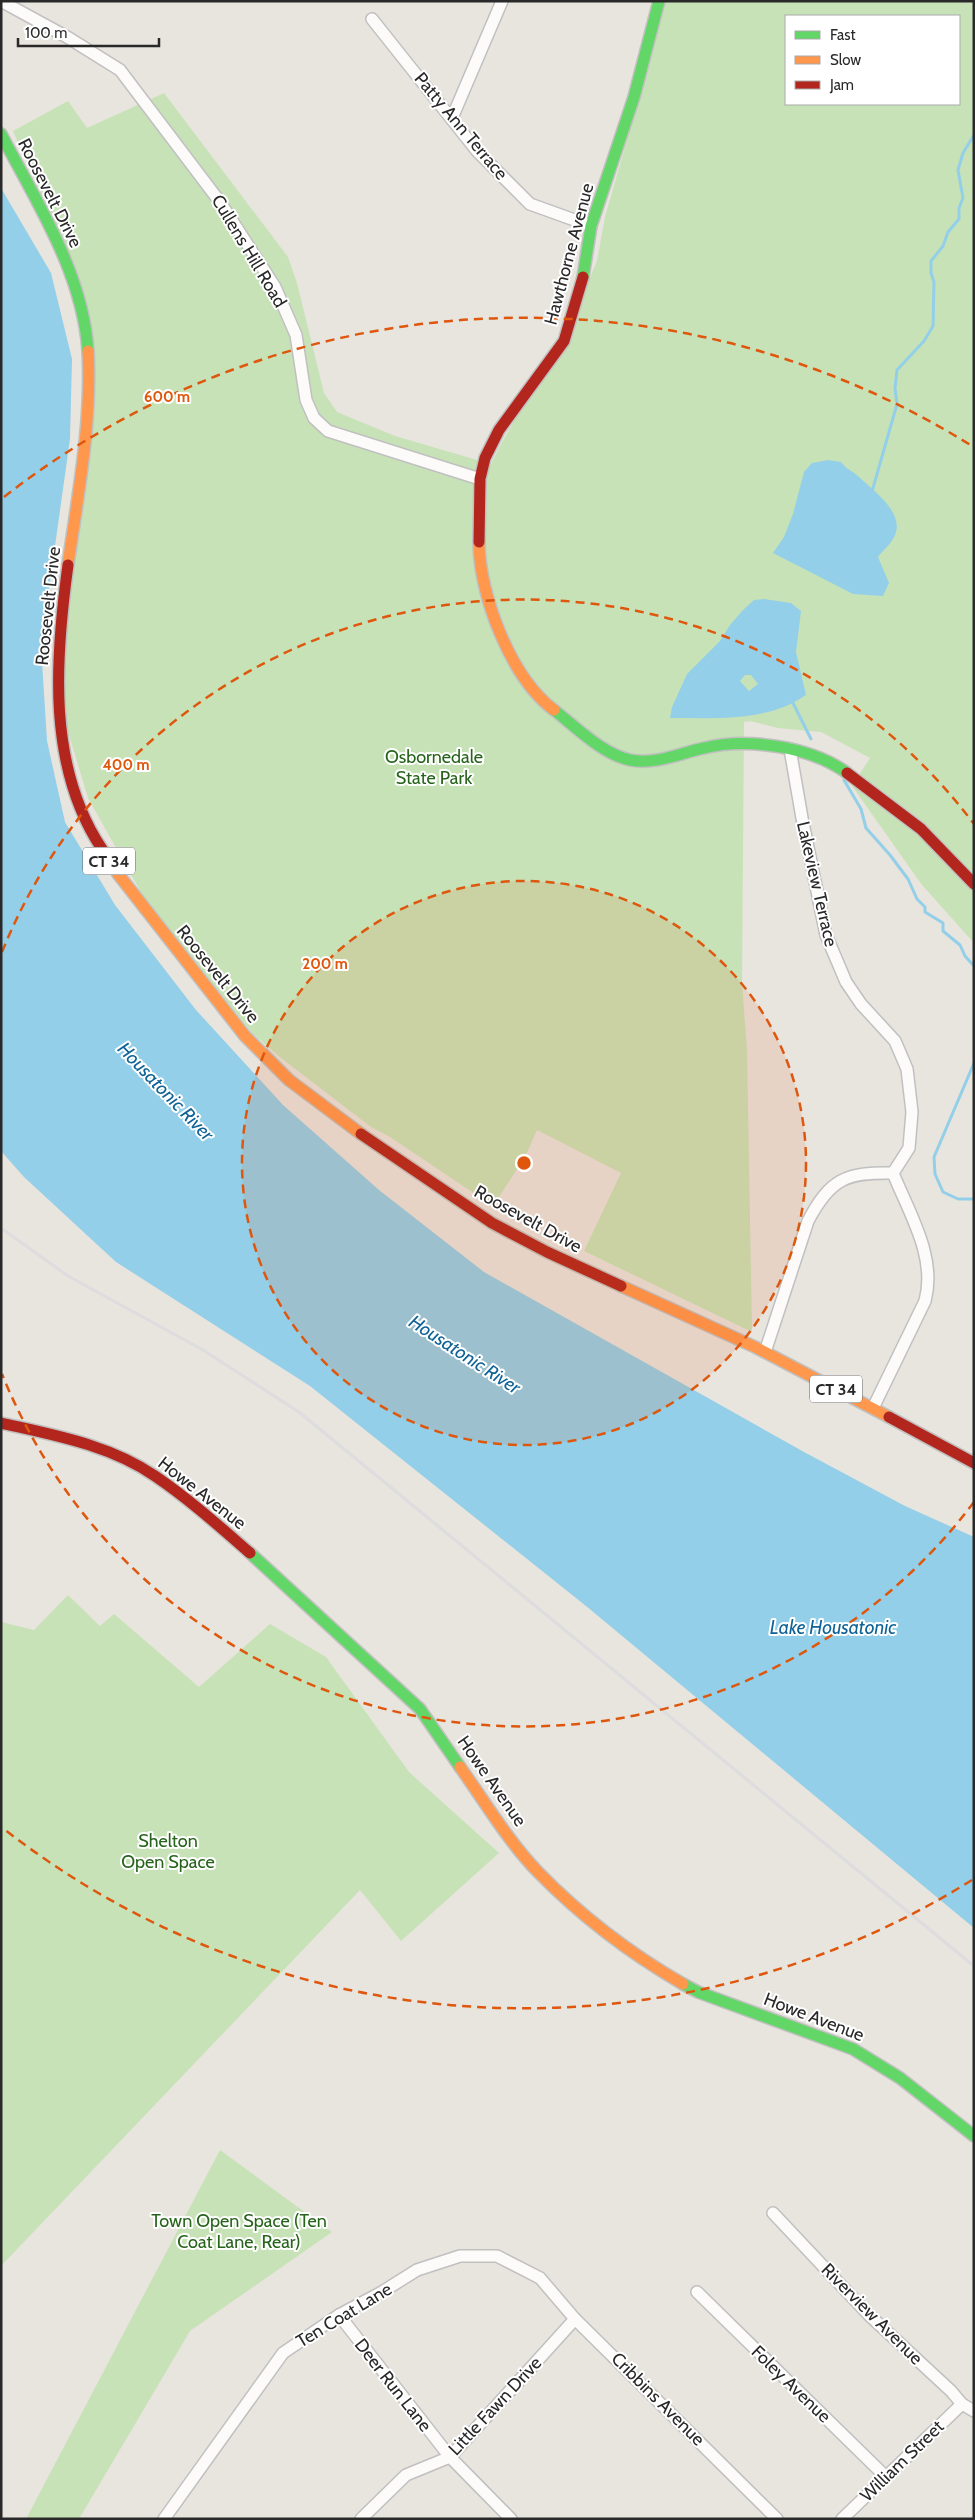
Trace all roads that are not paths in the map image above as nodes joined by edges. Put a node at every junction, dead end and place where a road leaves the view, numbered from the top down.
1 (1, 1) edge
2 (502, 1) edge
3 (659, 1) edge
4 (372, 19) dead end
5 (452, 118) junction
6 (1, 134) edge
7 (591, 226) junction
8 (480, 479) junction
9 (790, 748) junction
10 (974, 884) edge
11 (892, 1173) junction
12 (765, 1352) junction
13 (873, 1408) junction
14 (1, 1423) edge
15 (974, 1463) edge
16 (974, 2136) edge
17 (772, 2213) dead end
18 (540, 2278) joint
19 (697, 2292) dead end
20 (339, 2315) junction
21 (575, 2319) junction
22 (962, 2404) junction
23 (974, 2411) edge
24 (450, 2457) junction
25 (885, 2476) junction
26 (164, 2519) edge
27 (361, 2519) edge
28 (511, 2519) edge
29 (777, 2519) edge
30 (842, 2519) edge

1 - 8 street, Cullens Hill Road
2 - 5 street
3 - 7 main road, Hawthorne Avenue
4 - 5 street, Patty Ann Terrace
5 - 7 street, Patty Ann Terrace
6 - 12 main road, Roosevelt Drive / CT 34
7 - 8 main road, Hawthorne Avenue
8 - 9 main road, Hawthorne Avenue
9 - 10 main road, Hawthorne Avenue
9 - 11 street, Lakeview Terrace
11 - 12 street
11 - 13 street
12 - 13 main road, Roosevelt Drive / CT 34
13 - 15 main road, Roosevelt Drive / CT 34
14 - 16 main road, Howe Avenue
17 - 22 street, Riverview Avenue
18 - 20 street, Ten Coat Lane
18 - 21 street, Cribbins Avenue
19 - 25 street, Foley Avenue
20 - 24 street, Deer Run Lane
20 - 26 street, Ten Coat Lane
21 - 24 street, Little Fawn Drive
21 - 29 street, Cribbins Avenue
22 - 23 street, Riverview Avenue
22 - 25 street, William Street
24 - 27 street, Little Fawn Drive
24 - 28 street, Deer Run Lane
25 - 30 street, William Street

